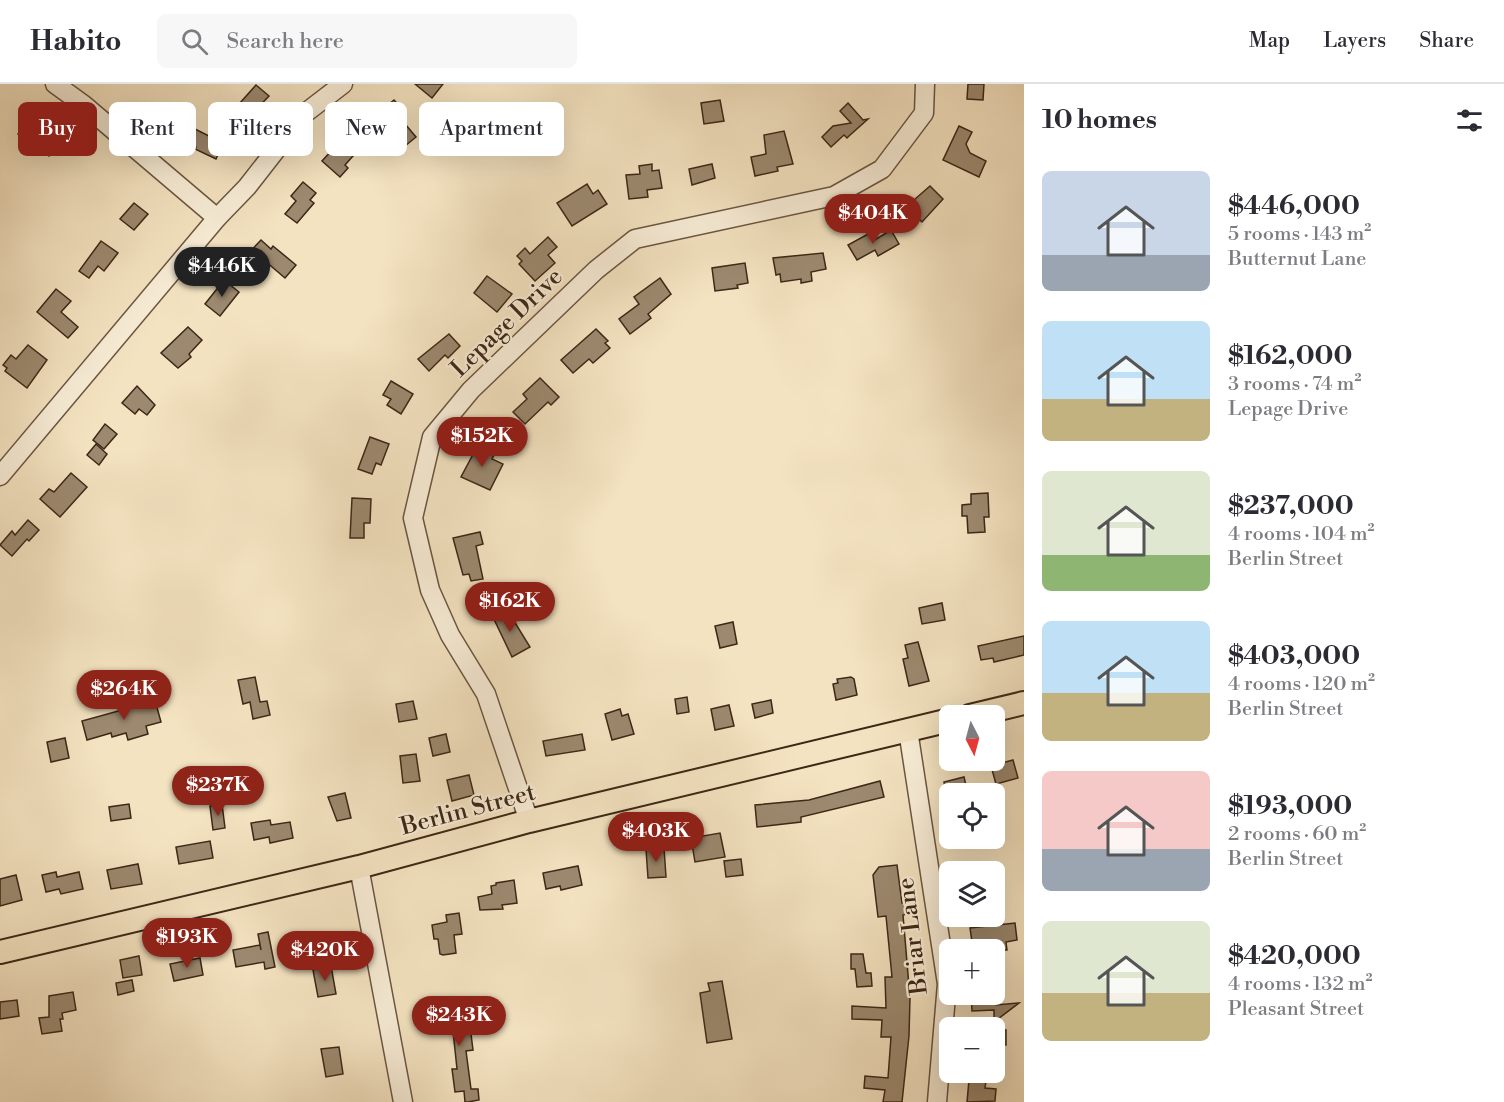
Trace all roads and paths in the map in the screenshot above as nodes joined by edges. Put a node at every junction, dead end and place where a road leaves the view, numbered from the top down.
1 (55, 84) edge
2 (343, 84) edge
3 (925, 84) edge
4 (217, 218) junction
5 (0, 476) edge
6 (1024, 703) edge
7 (1005, 708) edge
8 (939, 723) edge
9 (908, 730) junction
10 (529, 821) junction
11 (359, 867) junction
12 (0, 952) edge
13 (403, 1102) edge
14 (937, 1102) edge

1 - 4 street
2 - 4 street
3 - 10 street, Lepage Drive
4 - 5 street
6 - 7 main road
8 - 9 main road, Berlin Street
9 - 10 main road, Berlin Street
9 - 14 street, Briar Lane
10 - 11 main road, Berlin Street
11 - 12 main road, Berlin Street
11 - 13 street

